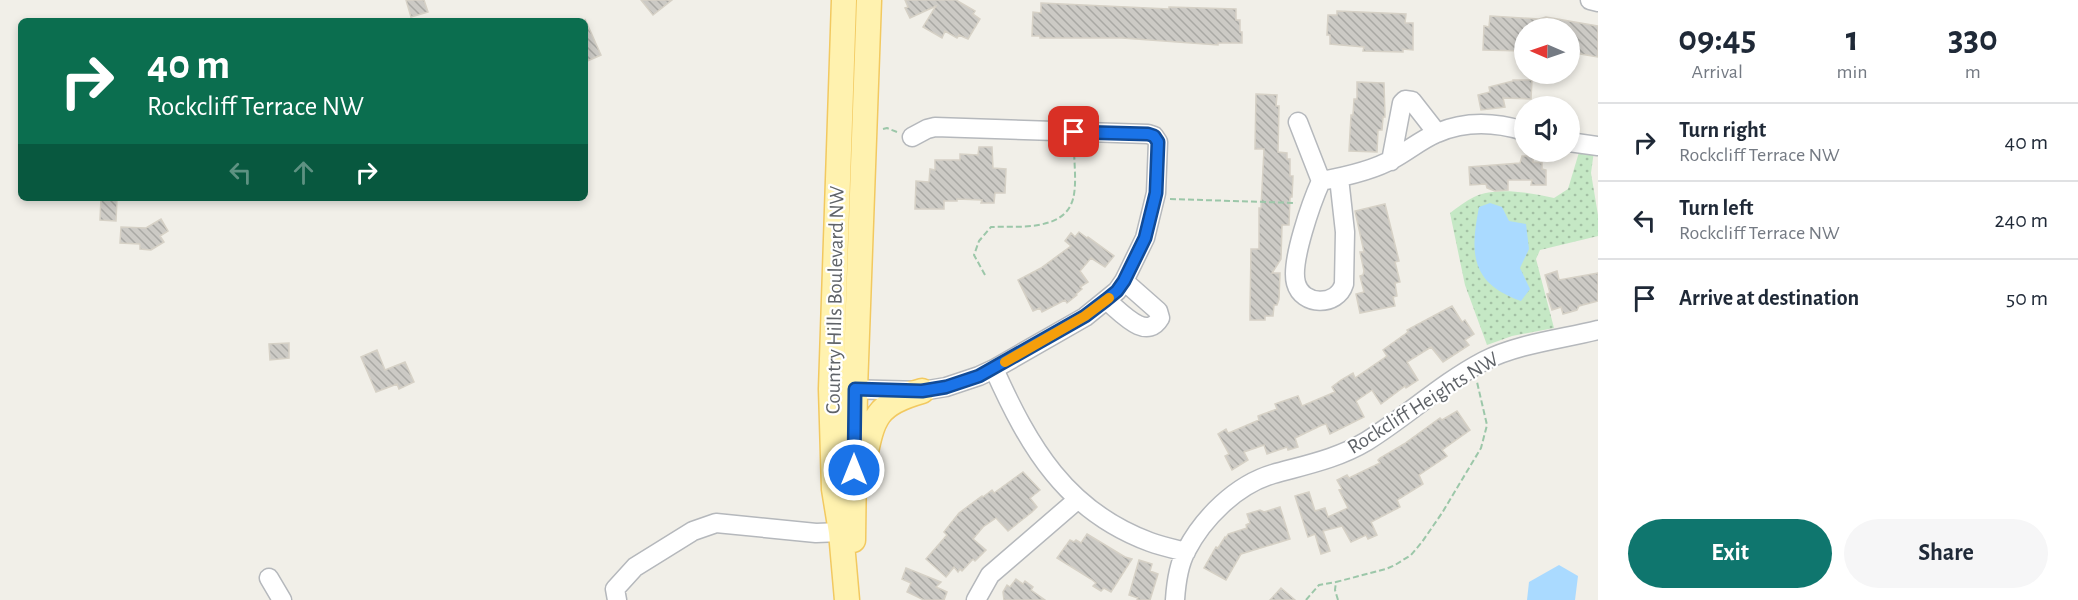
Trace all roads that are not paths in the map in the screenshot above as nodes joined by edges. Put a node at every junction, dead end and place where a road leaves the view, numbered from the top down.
1 (844, 0) edge
2 (869, 0) edge
3 (1590, 0) edge
4 (1598, 2) edge
5 (1298, 122) dead end
6 (1514, 129) edge
7 (1437, 133) junction
8 (912, 137) dead end
9 (1580, 144) edge
10 (1598, 146) edge
11 (1391, 161) junction
12 (1330, 179) junction
13 (1124, 281) junction
14 (1106, 300) junction
15 (1598, 330) edge
16 (994, 369) junction
17 (831, 389) junction
18 (855, 389) junction
19 (922, 391) junction
20 (1077, 500) junction
21 (850, 524) junction
22 (1186, 552) junction
23 (269, 578) dead end
24 (282, 600) edge
25 (617, 600) edge
26 (848, 600) edge
27 (976, 600) edge
28 (1175, 600) edge

1 - 17 main road, Country Hills Boulevard NW
2 - 18 main road, Country Hills Boulevard NW
3 - 4 street
5 - 12 street
6 - 7 street
7 - 11 street
7 - 11 street
8 - 13 street
9 - 10 street
11 - 12 street
12 - 12 street
13 - 14 street
13 - 14 street
14 - 16 street
15 - 22 street, Rockcliff Heights NW
16 - 19 street
16 - 20 street
17 - 18 street
17 - 21 main road, Country Hills Boulevard NW
18 - 19 street
18 - 21 main road, Country Hills Boulevard NW
19 - 21 main road
20 - 22 street
20 - 27 street
21 - 25 street
21 - 26 main road, Country Hills Boulevard NW
22 - 28 street, Rockcliff Heights NW
23 - 24 street

